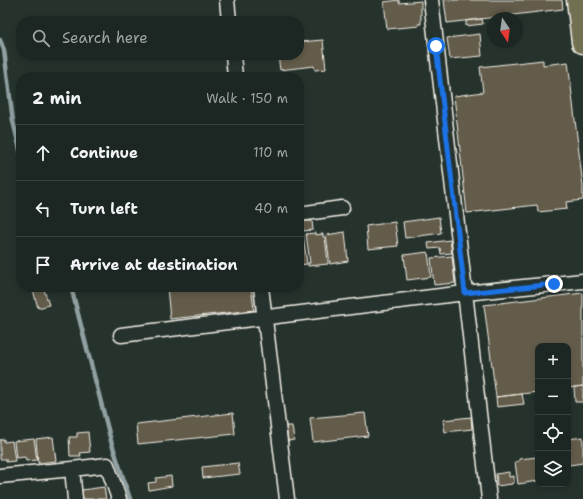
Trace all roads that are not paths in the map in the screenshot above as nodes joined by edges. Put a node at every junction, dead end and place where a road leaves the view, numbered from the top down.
1 (227, 0) edge
2 (431, 0) edge
3 (578, 0) edge
4 (229, 16) edge
5 (583, 42) edge
6 (233, 60) edge
7 (235, 72) edge
8 (342, 208) dead end
9 (304, 213) edge
10 (583, 281) edge
11 (262, 292) edge
12 (465, 293) junction
13 (265, 317) junction
14 (121, 335) dead end
15 (72, 470) junction
16 (0, 476) edge
17 (75, 499) edge
18 (119, 499) edge
19 (287, 499) edge
20 (489, 499) edge

1 - 4 street
2 - 12 street
3 - 5 highway
6 - 7 street
8 - 9 street
10 - 12 street
11 - 13 street
12 - 13 street
12 - 20 street
13 - 14 street
13 - 19 street
15 - 16 street
15 - 17 street
15 - 18 street

